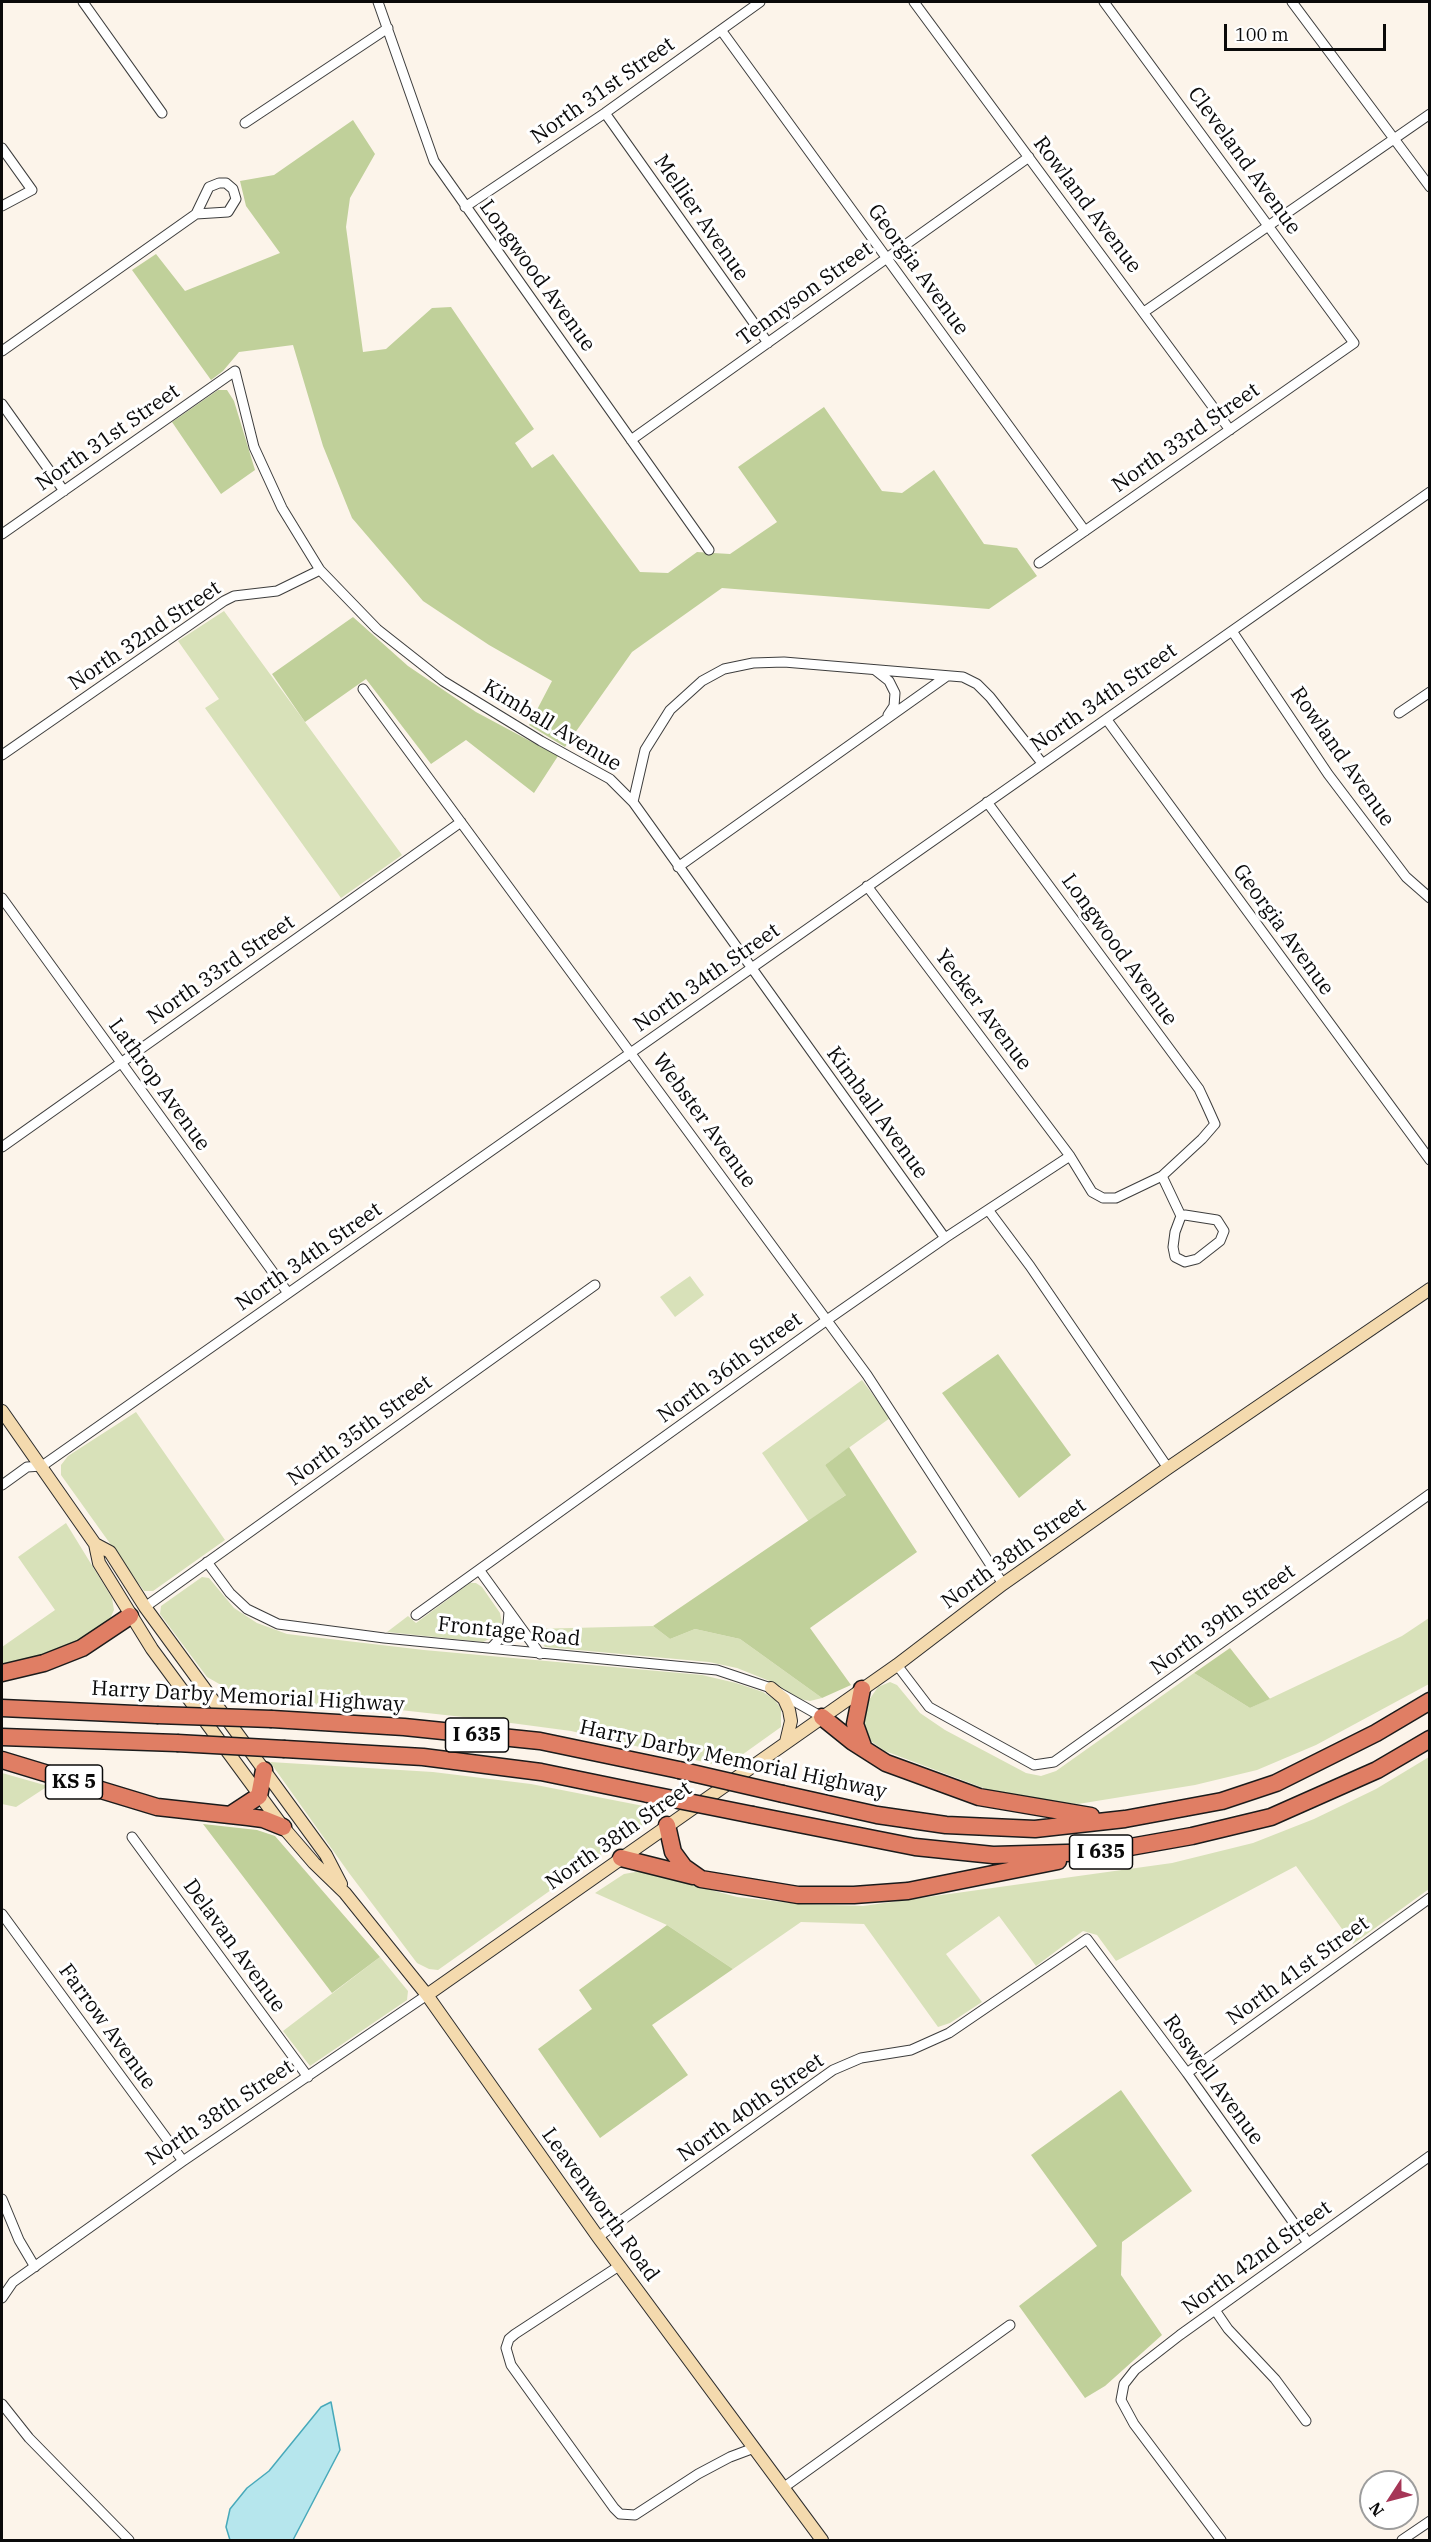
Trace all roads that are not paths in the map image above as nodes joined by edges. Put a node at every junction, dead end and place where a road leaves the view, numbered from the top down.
1 (83, 2) edge
2 (378, 2) edge
3 (760, 2) edge
4 (914, 2) edge
5 (1104, 2) edge
6 (1292, 2) edge
7 (388, 28) junction
8 (721, 30) junction
9 (162, 113) dead end
10 (605, 113) junction
11 (1430, 114) edge
12 (245, 123) dead end
13 (1393, 139) junction
14 (2, 148) edge
15 (1029, 157) junction
16 (1430, 187) edge
17 (2, 206) edge
18 (465, 207) junction
19 (196, 214) junction
20 (1269, 226) junction
21 (886, 257) junction
22 (1144, 312) junction
23 (768, 343) junction
24 (1354, 343) joint
25 (2, 351) edge
26 (235, 372) joint
27 (2, 404) edge
28 (1230, 430) junction
29 (631, 440) junction
30 (64, 491) junction
31 (1430, 492) edge
32 (1085, 531) junction
33 (2, 534) edge
34 (709, 550) dead end
35 (1039, 563) dead end
36 (320, 570) junction
37 (1232, 631) junction
38 (873, 669) junction
39 (947, 676) junction
40 (363, 688) dead end
41 (1430, 692) edge
42 (1399, 713) dead end
43 (886, 718) junction
44 (1107, 720) junction
45 (2, 755) edge
46 (1042, 763) junction
47 (633, 802) junction
48 (987, 802) junction
49 (461, 822) junction
50 (678, 867) junction
51 (867, 886) junction
52 (2, 898) edge
53 (1430, 898) edge
54 (751, 969) junction
55 (632, 1054) junction
56 (121, 1064) junction
57 (1215, 1124) joint
58 (2, 1147) edge
59 (1070, 1156) junction
60 (1430, 1160) edge
61 (1162, 1176) junction
62 (989, 1210) junction
63 (1181, 1216) junction
64 (945, 1238) junction
65 (595, 1285) dead end
66 (1430, 1289) edge
67 (288, 1293) junction
68 (827, 1320) junction
69 (2, 1411) edge
70 (42, 1466) junction
71 (1168, 1468) junction
72 (2, 1485) edge
73 (1430, 1494) edge
74 (95, 1544) junction
75 (207, 1563) junction
76 (480, 1571) junction
77 (1003, 1584) junction
78 (146, 1607) junction
79 (509, 1612) junction
80 (416, 1615) dead end
81 (130, 1616) junction
82 (491, 1648) junction
83 (540, 1654) junction
84 (897, 1665) junction
85 (2, 1672) edge
86 (771, 1688) junction
87 (862, 1689) junction
88 (1430, 1701) edge
89 (2, 1708) edge
90 (822, 1717) junction
91 (2, 1737) edge
92 (1430, 1739) edge
93 (786, 1742) junction
94 (864, 1749) junction
95 (2, 1760) edge
96 (264, 1770) junction
97 (259, 1796) junction
98 (231, 1815) junction
99 (1125, 1819) junction
100 (666, 1825) junction
101 (283, 1827) junction
102 (132, 1837) dead end
103 (1102, 1852) junction
104 (621, 1858) junction
105 (701, 1879) junction
106 (345, 1893) junction
107 (1430, 1898) edge
108 (2, 1914) edge
109 (1087, 1939) joint
110 (427, 1995) junction
111 (1187, 2073) junction
112 (308, 2077) junction
113 (1430, 2156) edge
114 (183, 2161) junction
115 (2, 2199) edge
116 (598, 2237) junction
117 (1308, 2243) junction
118 (619, 2266) junction
119 (35, 2267) junction
120 (2, 2298) edge
121 (1215, 2310) junction
122 (1010, 2325) dead end
123 (2, 2404) edge
124 (1306, 2421) dead end
125 (754, 2448) junction
126 (783, 2488) junction
127 (1430, 2521) edge
128 (129, 2541) edge
129 (822, 2541) edge
130 (1221, 2541) edge
131 (1402, 2541) edge

1 - 9 street
2 - 7 street, Longwood Avenue
3 - 8 street, North 31st Street
4 - 15 street, Rowland Avenue
5 - 20 street, Cleveland Avenue
6 - 13 street
7 - 12 street
7 - 18 street, Longwood Avenue
8 - 10 street, North 31st Street
8 - 21 street, Georgia Avenue
10 - 18 street, North 31st Street
10 - 23 street, Mellier Avenue
11 - 13 street
13 - 16 street
13 - 20 street
14 - 17 street
15 - 21 street, Tennyson Street
15 - 22 street, Rowland Avenue
18 - 29 street, Longwood Avenue
19 - 19 street
19 - 25 street
20 - 22 street
20 - 24 street, Cleveland Avenue
21 - 23 street, Tennyson Street
21 - 32 street, Georgia Avenue
22 - 28 street, Rowland Avenue
23 - 29 street, Tennyson Street
24 - 28 street, North 33rd Street
26 - 30 street, North 31st Street
26 - 36 street, Kimball Avenue
27 - 30 street
28 - 32 street, North 33rd Street
29 - 34 street, Longwood Avenue
30 - 33 street, North 31st Street
31 - 37 street, North 34th Street
32 - 35 street, North 33rd Street
36 - 45 street, North 32nd Street
36 - 47 street, Kimball Avenue
37 - 44 street, North 34th Street
37 - 53 street, Rowland Avenue
38 - 39 street
38 - 43 street
38 - 47 street
39 - 43 street
39 - 46 street
40 - 49 street, Webster Avenue
41 - 42 street
43 - 50 street
44 - 46 street, North 34th Street
44 - 60 street, Georgia Avenue
46 - 48 street, North 34th Street
47 - 50 street, Kimball Avenue
48 - 51 street, North 34th Street
48 - 57 street, Longwood Avenue
49 - 55 street, Webster Avenue
49 - 56 street, North 33rd Street
50 - 54 street, Kimball Avenue
51 - 54 street, North 34th Street
51 - 59 street, Yecker Avenue
52 - 56 street, Lathrop Avenue
54 - 55 street, North 34th Street
54 - 64 street, Kimball Avenue
55 - 67 street, North 34th Street
55 - 68 street, Webster Avenue
56 - 58 street, North 33rd Street
56 - 67 street, Lathrop Avenue
57 - 61 street, Yecker Avenue
59 - 61 street, Yecker Avenue
59 - 62 street, North 36th Street
61 - 63 street
62 - 64 street, North 36th Street
62 - 71 street
63 - 63 street
64 - 68 street, North 36th Street
65 - 75 street, North 35th Street
66 - 71 main road, North 38th Street
67 - 70 street, North 34th Street
68 - 76 street, North 36th Street
68 - 77 street, Webster Avenue
69 - 70 main road, Leavenworth Road
70 - 72 street, North 34th Street
70 - 74 main road, Leavenworth Road
71 - 77 main road, North 38th Street
73 - 84 street, North 39th Street
74 - 78 main road, Leavenworth Road
74 - 81 main road, Leavenworth Road
75 - 78 street, North 35th Street
75 - 82 street, Frontage Road
76 - 79 street
76 - 80 street, North 36th Street
77 - 84 main road, North 38th Street
78 - 81 main road
78 - 96 main road, Leavenworth Road
79 - 82 street
79 - 83 street
81 - 85 highway
81 - 97 main road, Leavenworth Road
82 - 83 street, Frontage Road
83 - 86 street, Frontage Road
84 - 87 main road, North 38th Street
86 - 90 street, Frontage Road
86 - 93 main road
87 - 90 main road, North 38th Street
87 - 94 highway
88 - 99 highway, Harry Darby Memorial Highway / I 635
89 - 99 highway, Harry Darby Memorial Highway / I 635, bridge
90 - 93 main road, North 38th Street
90 - 94 highway
91 - 103 highway, I 635, bridge
92 - 103 highway, I 635
93 - 100 main road, North 38th Street
94 - 99 highway
95 - 98 highway, KS 5
96 - 97 highway
96 - 106 main road, Leavenworth Road
97 - 98 highway
97 - 101 main road, Leavenworth Road
98 - 101 highway, KS 5
100 - 104 main road, North 38th Street
100 - 105 highway
101 - 106 main road, Leavenworth Road
102 - 112 street, Delavan Avenue
103 - 105 highway
104 - 105 highway
104 - 110 main road, North 38th Street
106 - 110 main road, Leavenworth Road
107 - 111 street, North 41st Street
108 - 114 street, Farrow Avenue
109 - 111 street, Roswell Avenue
109 - 116 street, North 40th Street
110 - 112 street, North 38th Street
110 - 116 main road, Leavenworth Road
111 - 117 street, Roswell Avenue
112 - 114 street, North 38th Street
113 - 117 street, North 42nd Street
114 - 119 street, North 38th Street
115 - 119 street
116 - 118 main road, Leavenworth Road
117 - 121 street, North 42nd Street
118 - 125 main road, Leavenworth Road
118 - 125 street
119 - 120 street, North 38th Street
121 - 124 street
121 - 130 street, North 42nd Street
122 - 126 street
123 - 128 street
125 - 126 main road, Leavenworth Road
126 - 129 main road, Leavenworth Road
127 - 131 street

